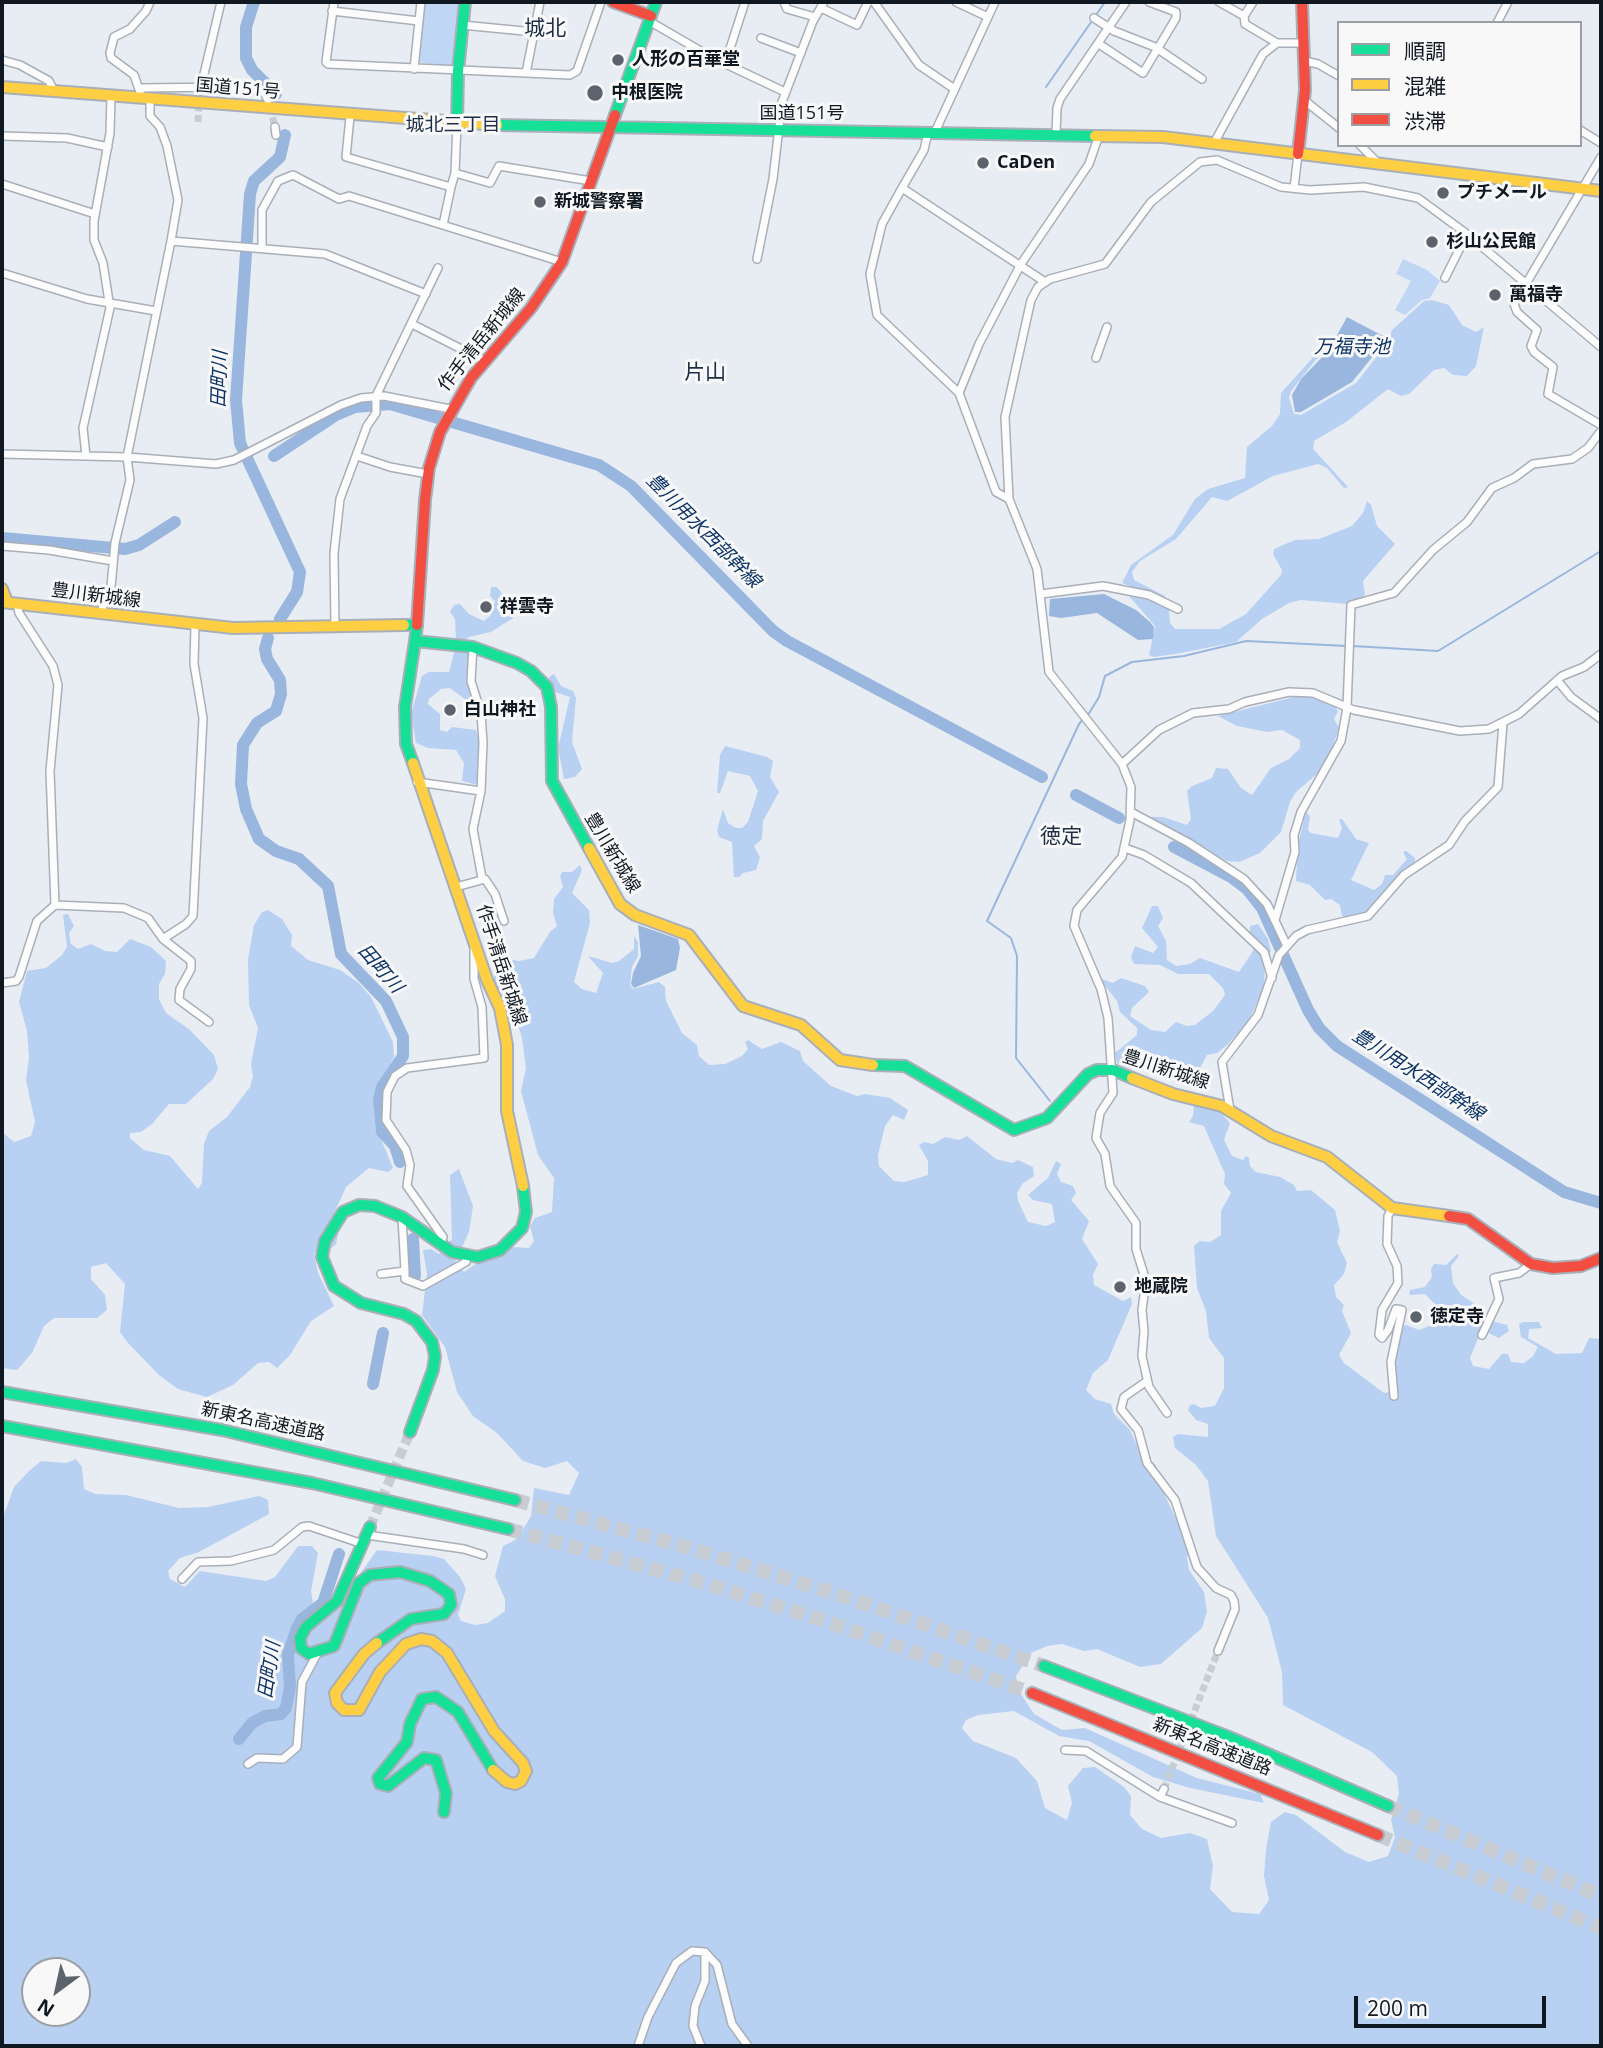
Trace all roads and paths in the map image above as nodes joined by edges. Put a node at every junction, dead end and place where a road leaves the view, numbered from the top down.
1 (150, 2) edge
2 (221, 2) edge
3 (334, 2) edge
4 (421, 2) edge
5 (465, 2) edge
6 (540, 2) edge
7 (601, 2) edge
8 (613, 2) edge
9 (656, 2) edge
10 (746, 2) edge
11 (783, 2) edge
12 (868, 2) edge
13 (874, 2) edge
14 (956, 2) edge
15 (995, 2) edge
16 (1126, 2) edge
17 (1149, 2) edge
18 (1219, 2) edge
19 (1253, 2) edge
20 (1301, 2) edge
21 (1508, 2) edge
22 (822, 5) edge
23 (332, 11) junction
24 (1244, 16) junction
25 (815, 17) junction
26 (988, 17) junction
27 (650, 18) junction
28 (1094, 18) dead end
29 (419, 21) junction
30 (1498, 21) edge
31 (462, 24) junction
32 (1110, 28) junction
33 (534, 32) junction
34 (761, 38) dead end
35 (1277, 43) junction
36 (1302, 43) junction
37 (1099, 44) junction
38 (1157, 48) junction
39 (801, 53) junction
40 (2, 60) edge
41 (1304, 61) junction
42 (725, 64) junction
43 (414, 69) junction
44 (458, 71) junction
45 (526, 73) junction
46 (1337, 75) edge
47 (1202, 79) dead end
48 (2, 87) edge
49 (953, 88) junction
50 (201, 90) junction
51 (55, 91) junction
52 (785, 92) junction
53 (143, 95) junction
54 (111, 96) junction
55 (268, 100) dead end
56 (1304, 100) junction
57 (350, 117) junction
58 (457, 124) junction
59 (1337, 126) edge
60 (610, 129) junction
61 (779, 131) junction
62 (1582, 131) edge
63 (932, 132) junction
64 (1056, 134) junction
65 (1099, 135) junction
66 (2, 136) edge
67 (1214, 143) junction
68 (1601, 143) edge
69 (108, 147) junction
70 (1362, 147) edge
71 (1298, 153) junction
72 (1601, 157) edge
73 (1378, 163) junction
74 (455, 173) junction
75 (590, 181) junction
76 (2, 184) edge
77 (452, 187) junction
78 (902, 188) junction
79 (1294, 188) junction
80 (1583, 188) junction
81 (1601, 191) edge
82 (95, 214) junction
83 (443, 225) junction
84 (1467, 234) junction
85 (170, 241) junction
86 (258, 248) junction
87 (757, 259) dead end
88 (562, 262) junction
89 (1021, 264) junction
90 (438, 268) dead end
91 (2, 273) edge
92 (1445, 278) dead end
93 (1045, 282) junction
94 (1525, 284) junction
95 (426, 294) junction
96 (110, 303) junction
97 (156, 311) junction
98 (412, 324) junction
99 (1107, 327) dead end
100 (1601, 347) edge
101 (1096, 358) dead end
102 (485, 361) junction
103 (960, 393) junction
104 (376, 397) junction
105 (449, 410) junction
106 (1601, 425) edge
107 (1601, 431) edge
108 (2, 454) edge
109 (86, 456) junction
110 (357, 456) junction
111 (127, 457) junction
112 (428, 474) junction
113 (1009, 499) junction
114 (2, 546) edge
115 (113, 559) junction
116 (2, 589) edge
117 (1041, 594) junction
118 (8, 602) edge
119 (1178, 609) dead end
120 (100, 614) junction
121 (195, 625) junction
122 (417, 625) junction
123 (335, 627) junction
124 (415, 641) junction
125 (473, 647) junction
126 (1601, 653) edge
127 (1557, 680) junction
128 (1347, 708) junction
129 (1601, 719) edge
130 (1503, 723) junction
131 (1122, 764) junction
132 (417, 782) junction
133 (481, 791) junction
134 (1131, 812) junction
135 (1125, 848) junction
136 (482, 878) junction
137 (456, 887) junction
138 (55, 905) junction
139 (1275, 920) junction
140 (504, 921) dead end
141 (163, 939) junction
142 (477, 943) junction
143 (1286, 947) junction
144 (1272, 979) junction
145 (2, 983) edge
146 (209, 1023) dead end
147 (1113, 1070) junction
148 (1230, 1110) junction
149 (1392, 1208) junction
150 (402, 1217) junction
151 (440, 1245) junction
152 (467, 1256) junction
153 (1601, 1258) edge
154 (1531, 1264) junction
155 (405, 1271) junction
156 (381, 1274) dead end
157 (1482, 1335) dead end
158 (1147, 1381) junction
159 (2, 1392) edge
160 (1394, 1396) dead end
161 (1167, 1413) dead end
162 (2, 1426) edge
163 (410, 1432) tunnel mouth
164 (515, 1500) tunnel mouth
165 (509, 1529) tunnel mouth
166 (367, 1536) junction
167 (482, 1555) dead end
168 (182, 1579) dead end
169 (1218, 1651) tunnel mouth
170 (317, 1654) junction
171 (1044, 1666) tunnel mouth
172 (1032, 1693) tunnel mouth
173 (1065, 1750) dead end
174 (248, 1764) dead end
175 (1388, 1806) tunnel mouth
176 (444, 1812) dead end
177 (1232, 1823) dead end
178 (1378, 1835) tunnel mouth
179 (705, 1952) junction
180 (638, 2046) edge
181 (701, 2046) edge
182 (748, 2046) edge

1 - 53 street
2 - 50 street
3 - 23 street
4 - 29 street
5 - 31 main road
6 - 33 street
7 - 45 street
8 - 27 main road
9 - 27 main road, 作手清岳新城線
10 - 42 street
11 - 25 street
12 - 22 street
13 - 49 street
14 - 26 street
15 - 26 street
16 - 32 street
17 - 38 street
18 - 24 street
19 - 24 street
20 - 36 main road
21 - 30 street
22 - 25 street
23 - 29 street
23 - 43 street
24 - 35 street
25 - 39 street
26 - 49 street
27 - 42 street
27 - 60 main road, 作手清岳新城線
28 - 32 street
29 - 43 street
31 - 33 street
31 - 44 main road
32 - 37 street
32 - 38 street
33 - 45 street
34 - 39 street
35 - 36 street
35 - 67 street
36 - 41 main road
37 - 38 street
37 - 64 street
38 - 47 street
39 - 52 street
40 - 51 street
41 - 46 street
41 - 56 main road
42 - 52 street
43 - 44 street
44 - 45 street
44 - 58 main road
48 - 51 main road, 国道151号
49 - 63 street
50 - 53 street
50 - 55 street
51 - 54 main road, 国道151号
52 - 61 street
53 - 54 main road, 国道151号
53 - 57 main road, 国道151号
53 - 85 street
54 - 69 street
56 - 59 street
56 - 71 main road
57 - 58 main road, 国道151号
57 - 77 street
58 - 60 main road, 国道151号
58 - 74 street
60 - 61 main road, 国道151号
60 - 75 main road, 作手清岳新城線
61 - 63 main road, 国道151号
61 - 87 street
62 - 68 street
63 - 64 main road, 国道151号
63 - 78 street
64 - 65 main road, 国道151号
65 - 67 main road, 国道151号
65 - 89 street
66 - 69 street
67 - 71 main road, 国道151号
69 - 82 street
70 - 73 street
71 - 73 main road, 国道151号
71 - 79 street
72 - 80 street
73 - 80 main road, 国道151号
74 - 75 street
74 - 77 street
75 - 88 main road, 作手清岳新城線
76 - 82 street
77 - 83 street
78 - 89 street
78 - 103 street
79 - 84 street
79 - 93 street
80 - 81 main road, 国道151号
80 - 94 street
82 - 96 street
83 - 86 street
83 - 88 street
84 - 92 street
84 - 94 street
85 - 86 street
85 - 97 street
86 - 95 street
88 - 102 main road, 作手清岳新城線
89 - 93 street
89 - 103 street
90 - 95 street
91 - 96 street
93 - 113 street
94 - 100 street
94 - 106 street
95 - 98 street
96 - 97 street
96 - 109 street
97 - 111 street
98 - 102 street
98 - 104 street
99 - 101 street
102 - 105 main road, 作手清岳新城線
103 - 113 street
104 - 105 street
104 - 110 street
104 - 111 street
105 - 112 main road, 作手清岳新城線
107 - 128 street
108 - 109 street
109 - 111 street
110 - 112 street
110 - 123 street
111 - 115 street
112 - 122 main road, 作手清岳新城線
113 - 117 street
114 - 115 street
115 - 120 street
116 - 118 main road
117 - 119 street
117 - 131 street
118 - 120 main road, 豊川新城線
118 - 138 street
120 - 121 main road, 豊川新城線
121 - 123 main road, 豊川新城線
121 - 141 street
122 - 123 main road, 豊川新城線
122 - 124 main road
124 - 125 main road, 豊川新城線
124 - 132 main road, 作手清岳新城線
125 - 133 street
125 - 147 main road, 豊川新城線
126 - 127 street
127 - 129 street
127 - 130 street
128 - 130 street
128 - 131 street
128 - 139 street
130 - 143 street
131 - 134 street
132 - 133 street
132 - 137 main road, 作手清岳新城線
133 - 136 street
134 - 135 street
134 - 139 street
135 - 144 street
135 - 147 street
136 - 137 street
136 - 140 street
137 - 142 main road, 作手清岳新城線
138 - 141 street
138 - 145 street
139 - 143 street
141 - 146 street
142 - 151 street
142 - 152 main road, 作手清岳新城線
143 - 144 street
144 - 148 street
147 - 148 main road, 豊川新城線
147 - 158 street
148 - 149 main road, 豊川新城線
149 - 154 main road, 豊川新城線
149 - 160 street
150 - 151 main road
150 - 155 street
150 - 163 main road
151 - 152 main road
152 - 155 street
153 - 154 main road
154 - 157 street
155 - 156 street
158 - 161 street
158 - 169 street
159 - 164 main road, 新東名高速道路
162 - 165 main road
166 - 167 street
166 - 168 street
166 - 170 main road
170 - 174 street
170 - 176 main road
171 - 175 main road, 新東名高速道路
172 - 178 main road, 新東名高速道路
173 - 177 street
179 - 180 street
179 - 181 street
179 - 182 street

